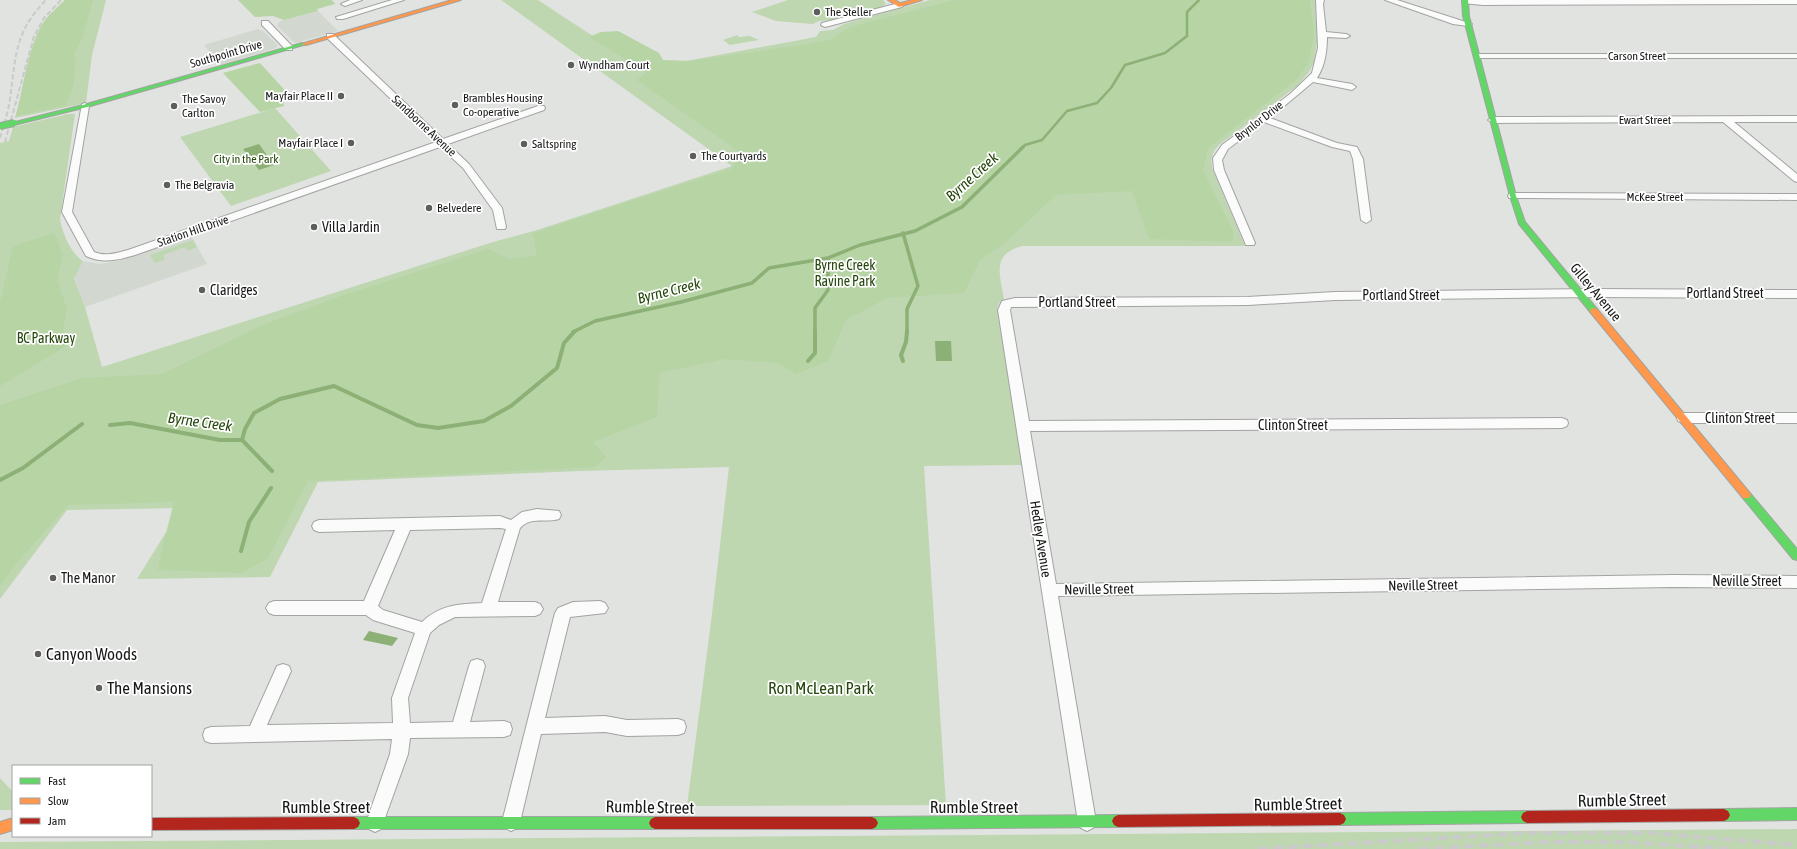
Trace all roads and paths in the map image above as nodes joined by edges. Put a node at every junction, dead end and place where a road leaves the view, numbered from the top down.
1 (358, 0) edge
2 (400, 0) edge
3 (458, 0) edge
4 (919, 0) edge
5 (1320, 0) edge
6 (1389, 0) edge
7 (1465, 0) edge
8 (1797, 2) edge
9 (895, 3) edge
10 (345, 4) dead end
11 (340, 16) dead end
12 (265, 23) dead end
13 (1468, 24) junction
14 (825, 25) dead end
15 (1324, 34) junction
16 (330, 36) junction
17 (1346, 36) dead end
18 (289, 48) junction
19 (1477, 56) junction
20 (1797, 56) edge
21 (1311, 80) junction
22 (1352, 87) dead end
23 (85, 106) junction
24 (541, 108) dead end
25 (1264, 119) junction
26 (1725, 119) junction
27 (1797, 119) edge
28 (1493, 120) junction
29 (0, 126) edge
30 (442, 143) junction
31 (1797, 179) edge
32 (1513, 196) junction
33 (1797, 197) edge
34 (1366, 220) dead end
35 (501, 227) dead end
36 (1250, 243) dead end
37 (1579, 294) junction
38 (1797, 294) edge
39 (1006, 304) joint
40 (1683, 418) junction
41 (1797, 418) edge
42 (1562, 424) dead end
43 (1024, 426) junction
44 (554, 515) dead end
45 (405, 524) junction
46 (319, 526) dead end
47 (514, 526) junction
48 (1797, 556) edge
49 (1797, 582) edge
50 (1050, 590) junction
51 (274, 608) dead end
52 (369, 608) junction
53 (600, 608) dead end
54 (488, 609) junction
55 (535, 609) dead end
56 (424, 629) junction
57 (477, 666) dead end
58 (283, 671) dead end
59 (534, 726) junction
60 (678, 727) dead end
61 (504, 729) dead end
62 (459, 730) junction
63 (402, 731) junction
64 (255, 734) junction
65 (212, 735) dead end
66 (1797, 814) edge
67 (0, 820) edge
68 (511, 822) junction
69 (1087, 822) junction
70 (375, 823) junction
71 (12, 824) edge
72 (12, 824) edge
73 (152, 824) edge
74 (0, 828) edge

1 - 10 street
2 - 11 street
3 - 16 street, Southpoint Drive
4 - 9 street
5 - 15 street, Brynlor Drive
6 - 13 street
7 - 8 street
7 - 13 street, Gilley Avenue
9 - 14 street
12 - 18 street
13 - 19 street, Gilley Avenue
15 - 17 street
15 - 21 street, Brynlor Drive
16 - 18 street, Southpoint Drive
16 - 30 street, Sandborne Avenue
18 - 23 street, Southpoint Drive
19 - 20 street, Carson Street
19 - 28 street, Gilley Avenue
21 - 22 street
21 - 25 street, Brynlor Drive
23 - 29 street, Southpoint Drive, bridge
23 - 30 street, Station Hill Drive
24 - 30 street, Station Hill Drive
25 - 34 street
25 - 36 street, Brynlor Drive
26 - 27 street, Ewart Street
26 - 28 street, Ewart Street
26 - 31 street
28 - 32 street, Gilley Avenue
30 - 35 street, Sandborne Avenue
32 - 33 street, McKee Street
32 - 37 street, Gilley Avenue
37 - 38 street, Portland Street
37 - 39 street, Portland Street
37 - 40 street, Gilley Avenue
39 - 43 street, Hedley Avenue
40 - 41 street, Clinton Street
40 - 48 street, Gilley Avenue
42 - 43 street, Clinton Street
43 - 50 street, Hedley Avenue
44 - 47 street
45 - 46 street
45 - 47 street
45 - 52 street
47 - 54 street
49 - 50 street, Neville Street
50 - 69 street, Hedley Avenue
51 - 52 street
52 - 56 street
53 - 59 street
54 - 55 street
54 - 56 street
56 - 63 street
57 - 62 street
58 - 64 street
59 - 60 street
59 - 68 street
61 - 62 street
62 - 63 street
63 - 64 street
63 - 70 street
64 - 65 street
66 - 69 street, Rumble Street
67 - 71 street
68 - 69 street, Rumble Street
68 - 70 street, Rumble Street
70 - 73 street, Rumble Street
72 - 74 street

